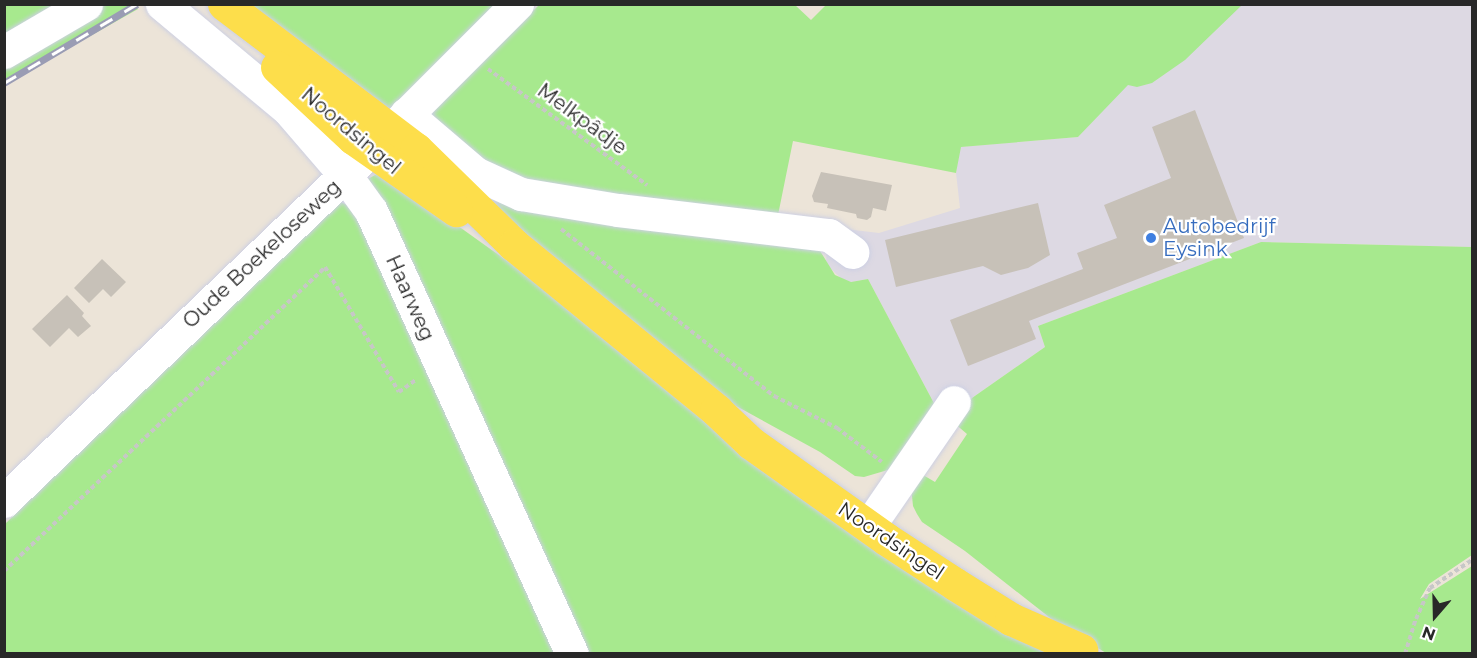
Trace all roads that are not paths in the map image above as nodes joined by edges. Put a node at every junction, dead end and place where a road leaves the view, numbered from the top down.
1 (86, 4) edge
2 (162, 4) edge
3 (198, 4) edge
4 (224, 4) edge
5 (517, 4) edge
6 (4, 52) edge
7 (389, 131) junction
8 (345, 175) junction
9 (852, 252) dead end
10 (954, 402) dead end
11 (716, 410) junction
12 (4, 501) edge
13 (879, 511) junction
14 (1083, 652) edge
15 (572, 654) edge

1 - 6 street
2 - 8 street, Haarweg
3 - 7 main road, Noordsingel
4 - 7 main road, Noordsingel
5 - 7 street, Oude Boekeloseweg
7 - 8 street, Oude Boekeloseweg
7 - 9 street
7 - 11 main road, Noordsingel
8 - 12 street, Oude Boekeloseweg
8 - 15 street, Haarweg
10 - 13 street
11 - 13 main road, Noordsingel
11 - 14 main road, Noordsingel
13 - 14 main road, Noordsingel

